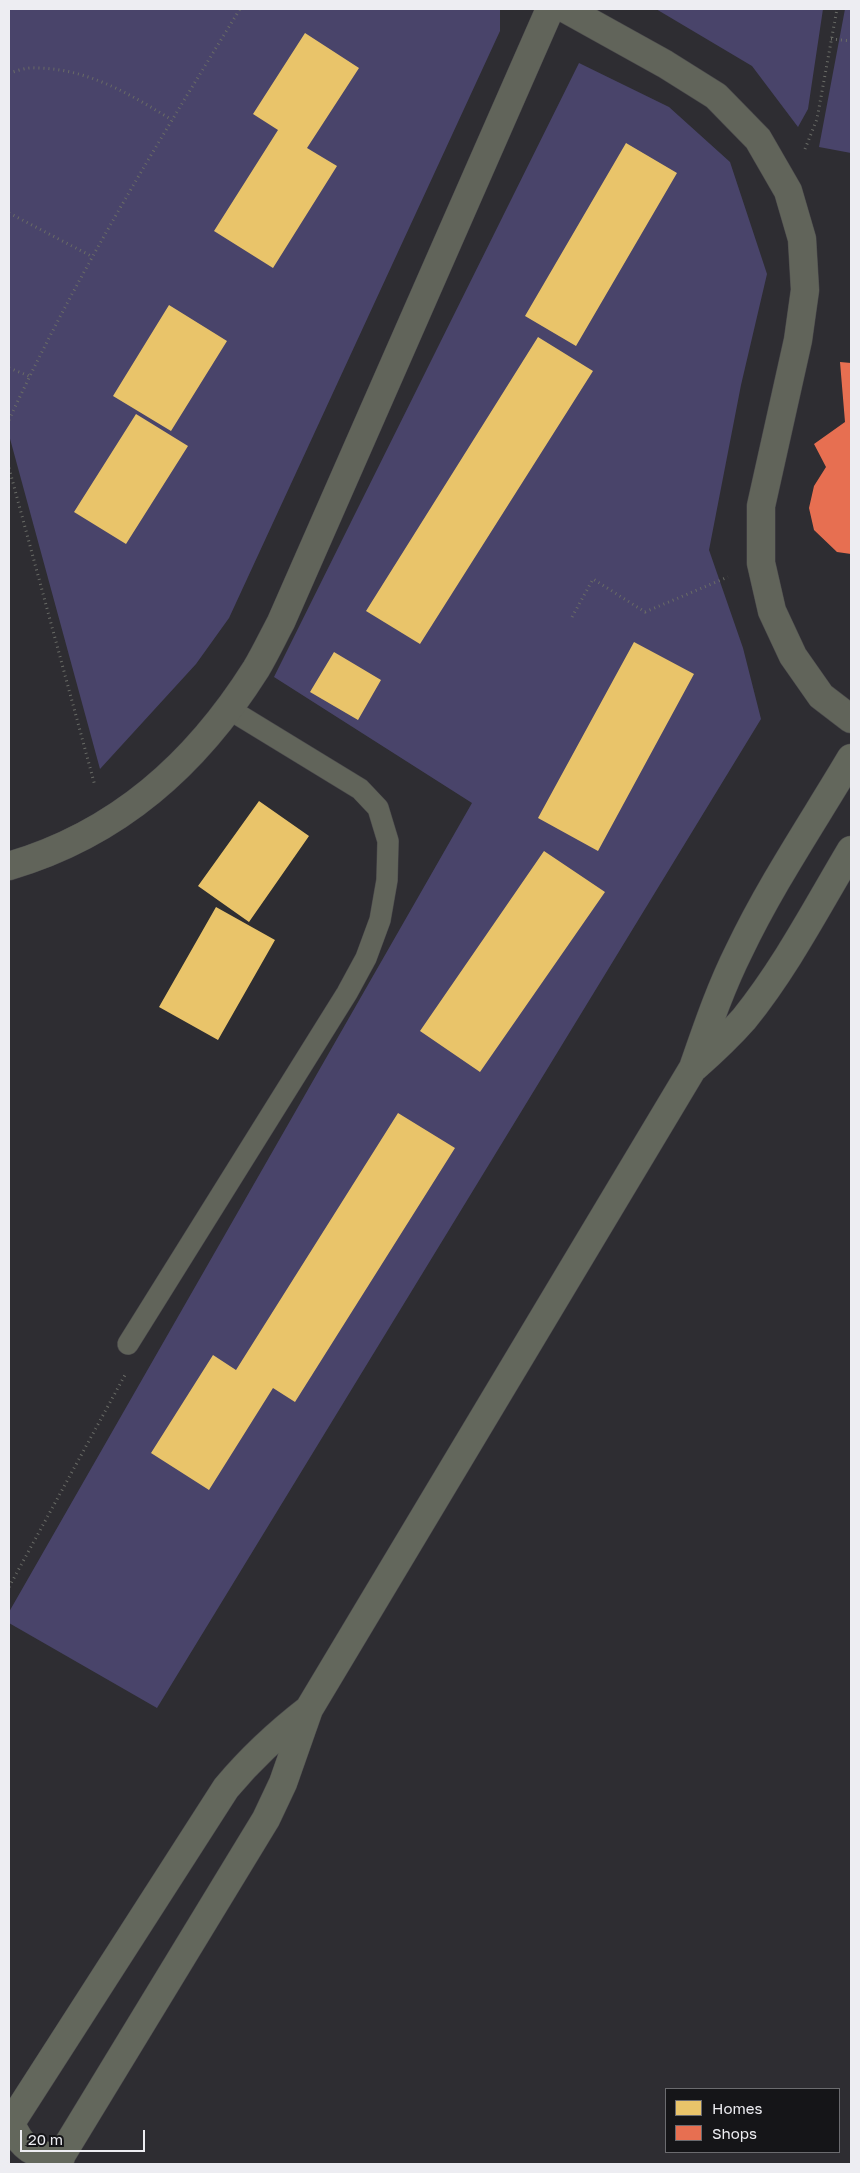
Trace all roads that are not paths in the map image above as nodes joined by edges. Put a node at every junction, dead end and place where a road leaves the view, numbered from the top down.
1 (550, 9) edge
2 (566, 9) edge
3 (229, 709) junction
4 (851, 719) edge
5 (851, 758) edge
6 (851, 850) edge
7 (9, 866) edge
8 (693, 1068) junction
9 (128, 1344) road end
10 (309, 1709) junction
11 (10, 2125) edge
12 (58, 2160) edge

1 - 3 street
2 - 4 street
3 - 7 street
3 - 9 lane
5 - 8 main road
6 - 8 main road
8 - 10 main road
10 - 11 main road
10 - 12 main road
11 - 12 main road

